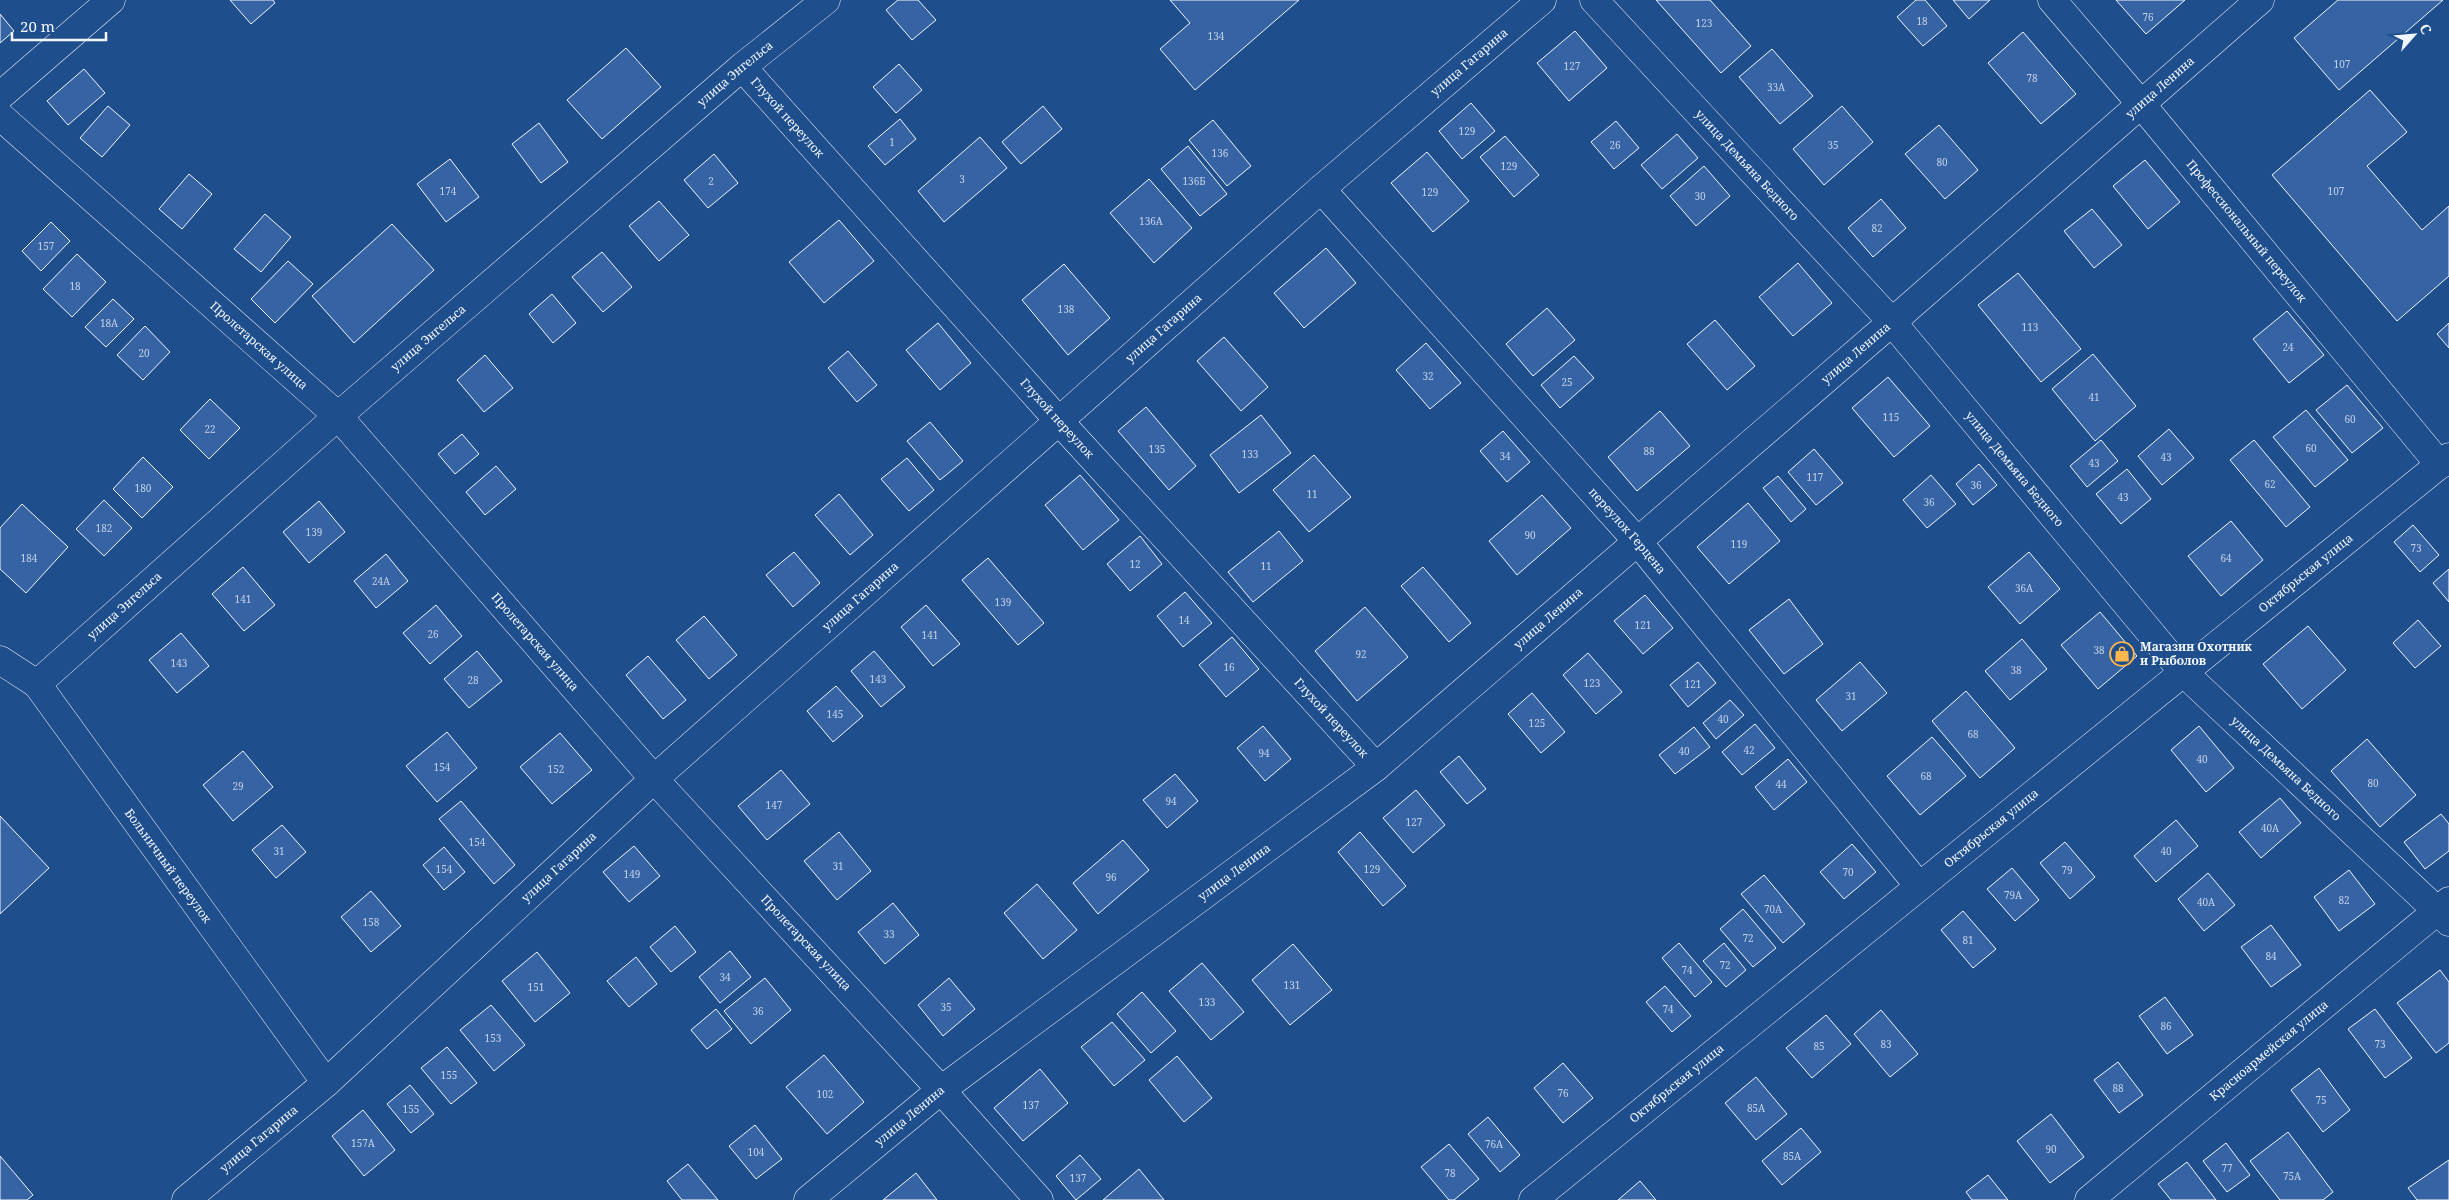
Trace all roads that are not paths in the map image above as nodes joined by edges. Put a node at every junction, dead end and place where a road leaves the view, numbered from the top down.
1 (111, 0) edge
2 (826, 0) edge
3 (1542, 0) edge
4 (1594, 0) edge
5 (2052, 0) edge
6 (2260, 0) edge
7 (742, 67) junction
8 (0, 96) edge
9 (2141, 104) junction
10 (0, 116) edge
11 (1321, 189) junction
12 (1892, 322) junction
13 (338, 416) junction
14 (1058, 420) junction
15 (2445, 461) edge
16 (1638, 542) junction
17 (0, 660) edge
18 (2184, 673) junction
19 (37, 684) junction
20 (1376, 767) junction
21 (654, 779) junction
22 (1919, 886) junction
23 (2446, 911) edge
24 (326, 1083) junction
25 (942, 1090) junction
26 (200, 1195) edge
27 (808, 1200) edge
28 (1039, 1200) edge
29 (1533, 1200) edge
30 (2089, 1200) edge

1 - 8 street
2 - 7 street, улица Энгельса
3 - 11 street, улица Гагарина
4 - 12 street, улица Демьяна Бедного
5 - 9 street, Профессиональный переулок
6 - 9 street, улица Ленина
7 - 13 street, улица Энгельса
7 - 14 street, Глухой переулок
9 - 12 street, улица Ленина
9 - 15 street, Профессиональный переулок
10 - 13 street, Пролетарская улица
11 - 14 street, улица Гагарина
11 - 16 street, переулок Герцена
12 - 16 street, улица Ленина
12 - 18 street, улица Демьяна Бедного
13 - 19 street, улица Энгельса
13 - 21 street, Пролетарская улица
14 - 20 street, Глухой переулок
14 - 21 street, улица Гагарина
15 - 18 street, Октябрьская улица
16 - 20 street, улица Ленина
16 - 22 street, переулок Герцена
17 - 19 street, Больничный переулок
18 - 22 street, Октябрьская улица
18 - 23 street, улица Демьяна Бедного
19 - 24 street, Больничный переулок
20 - 25 street, улица Ленина
21 - 24 street, улица Гагарина
21 - 25 street, Пролетарская улица
22 - 29 street, Октябрьская улица
23 - 30 street, Красноармейская улица
24 - 26 street, улица Гагарина
25 - 27 street, улица Ленина
25 - 28 street, Пролетарская улица

